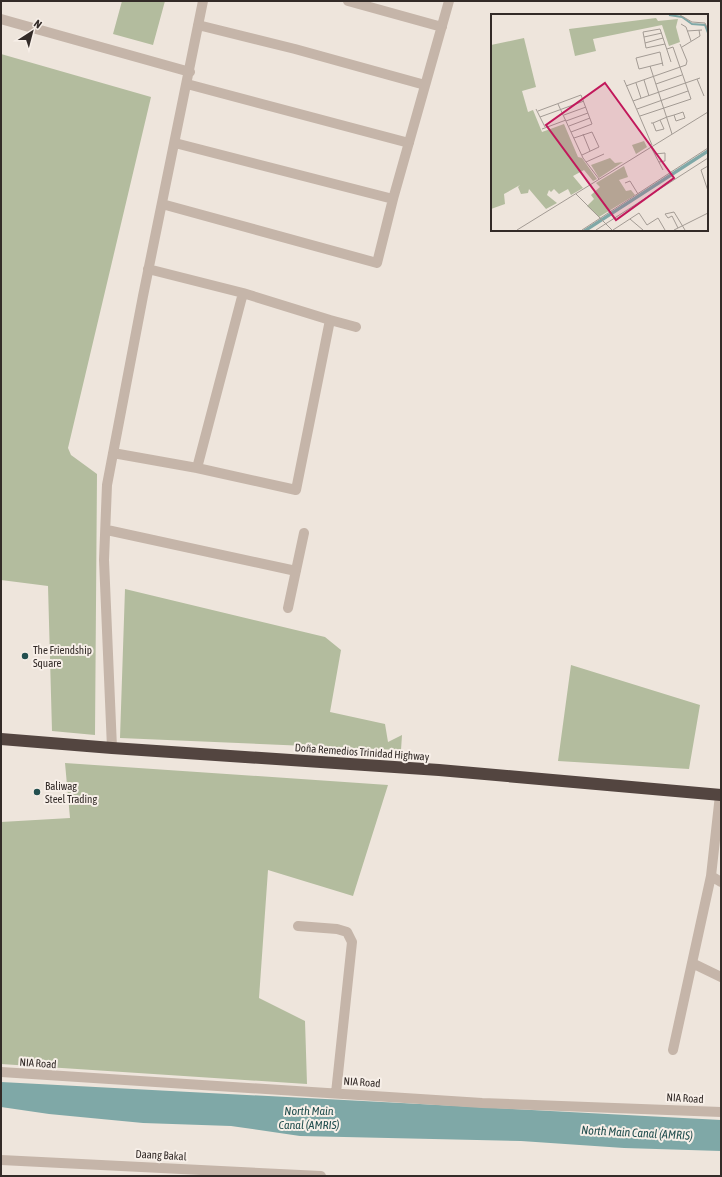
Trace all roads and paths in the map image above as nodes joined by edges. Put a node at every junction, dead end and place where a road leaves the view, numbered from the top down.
1 (203, 1) edge
2 (348, 1) edge
3 (449, 1) edge
4 (1, 19) edge
5 (198, 25) junction
6 (442, 26) junction
7 (190, 72) junction
8 (187, 84) junction
9 (426, 85) junction
10 (175, 143) junction
11 (409, 143) junction
12 (393, 199) junction
13 (162, 204) junction
14 (148, 269) junction
15 (243, 293) junction
16 (330, 320) junction
17 (356, 327) dead end
18 (113, 453) junction
19 (197, 468) junction
20 (107, 530) junction
21 (304, 533) dead end
22 (296, 571) junction
23 (288, 608) dead end
24 (1, 739) edge
25 (112, 748) junction
26 (720, 795) edge
27 (711, 876) junction
28 (721, 882) edge
29 (298, 926) dead end
30 (692, 963) junction
31 (721, 977) edge
32 (674, 1050) dead end
33 (1, 1072) edge
34 (336, 1093) junction
35 (721, 1112) edge
36 (1, 1160) edge
37 (321, 1176) edge

1 - 5 street
2 - 6 street
3 - 6 street
4 - 7 street
5 - 7 street
5 - 9 street
6 - 9 street
7 - 8 street
8 - 10 street
8 - 11 street
9 - 11 street
10 - 12 street
10 - 13 street
11 - 12 street
12 - 13 street
13 - 14 street
14 - 15 street
14 - 18 street
15 - 16 street
15 - 19 street
16 - 17 street
16 - 19 street
18 - 19 street
18 - 20 street
20 - 22 street
20 - 25 street
21 - 22 street
22 - 23 street
24 - 25 highway, Doña Remedios Trinidad Highway
25 - 26 highway, Doña Remedios Trinidad Highway
26 - 27 street
27 - 28 street
27 - 30 street
29 - 34 street
30 - 31 street
30 - 32 street
33 - 34 street, NIA Road
34 - 35 street, NIA Road
36 - 37 street, Daang Bakal

